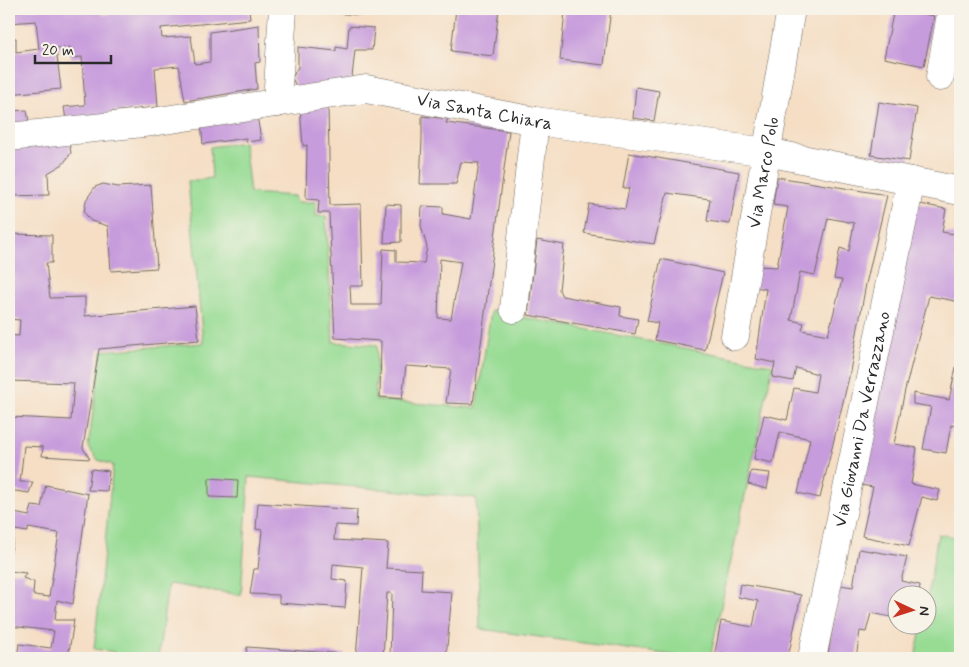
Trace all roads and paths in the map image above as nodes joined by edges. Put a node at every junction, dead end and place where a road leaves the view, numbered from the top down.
1 (283, 9) edge
2 (791, 9) edge
3 (952, 9) edge
4 (940, 77) dead end
5 (278, 103) junction
6 (535, 121) junction
7 (9, 137) edge
8 (767, 152) junction
9 (911, 181) junction
10 (960, 191) edge
11 (514, 309) dead end
12 (734, 336) dead end
13 (812, 658) edge

1 - 5 street
2 - 8 street, Via Marco Polo
3 - 4 street
5 - 6 street, Via Santa Chiara
5 - 7 street, Via Santa Chiara
6 - 8 street, Via Santa Chiara
6 - 11 street
8 - 9 street, Via Santa Chiara
8 - 12 street, Via Marco Polo
9 - 10 street, Via Santa Chiara
9 - 13 street, Via Giovanni Da Verrazzano

